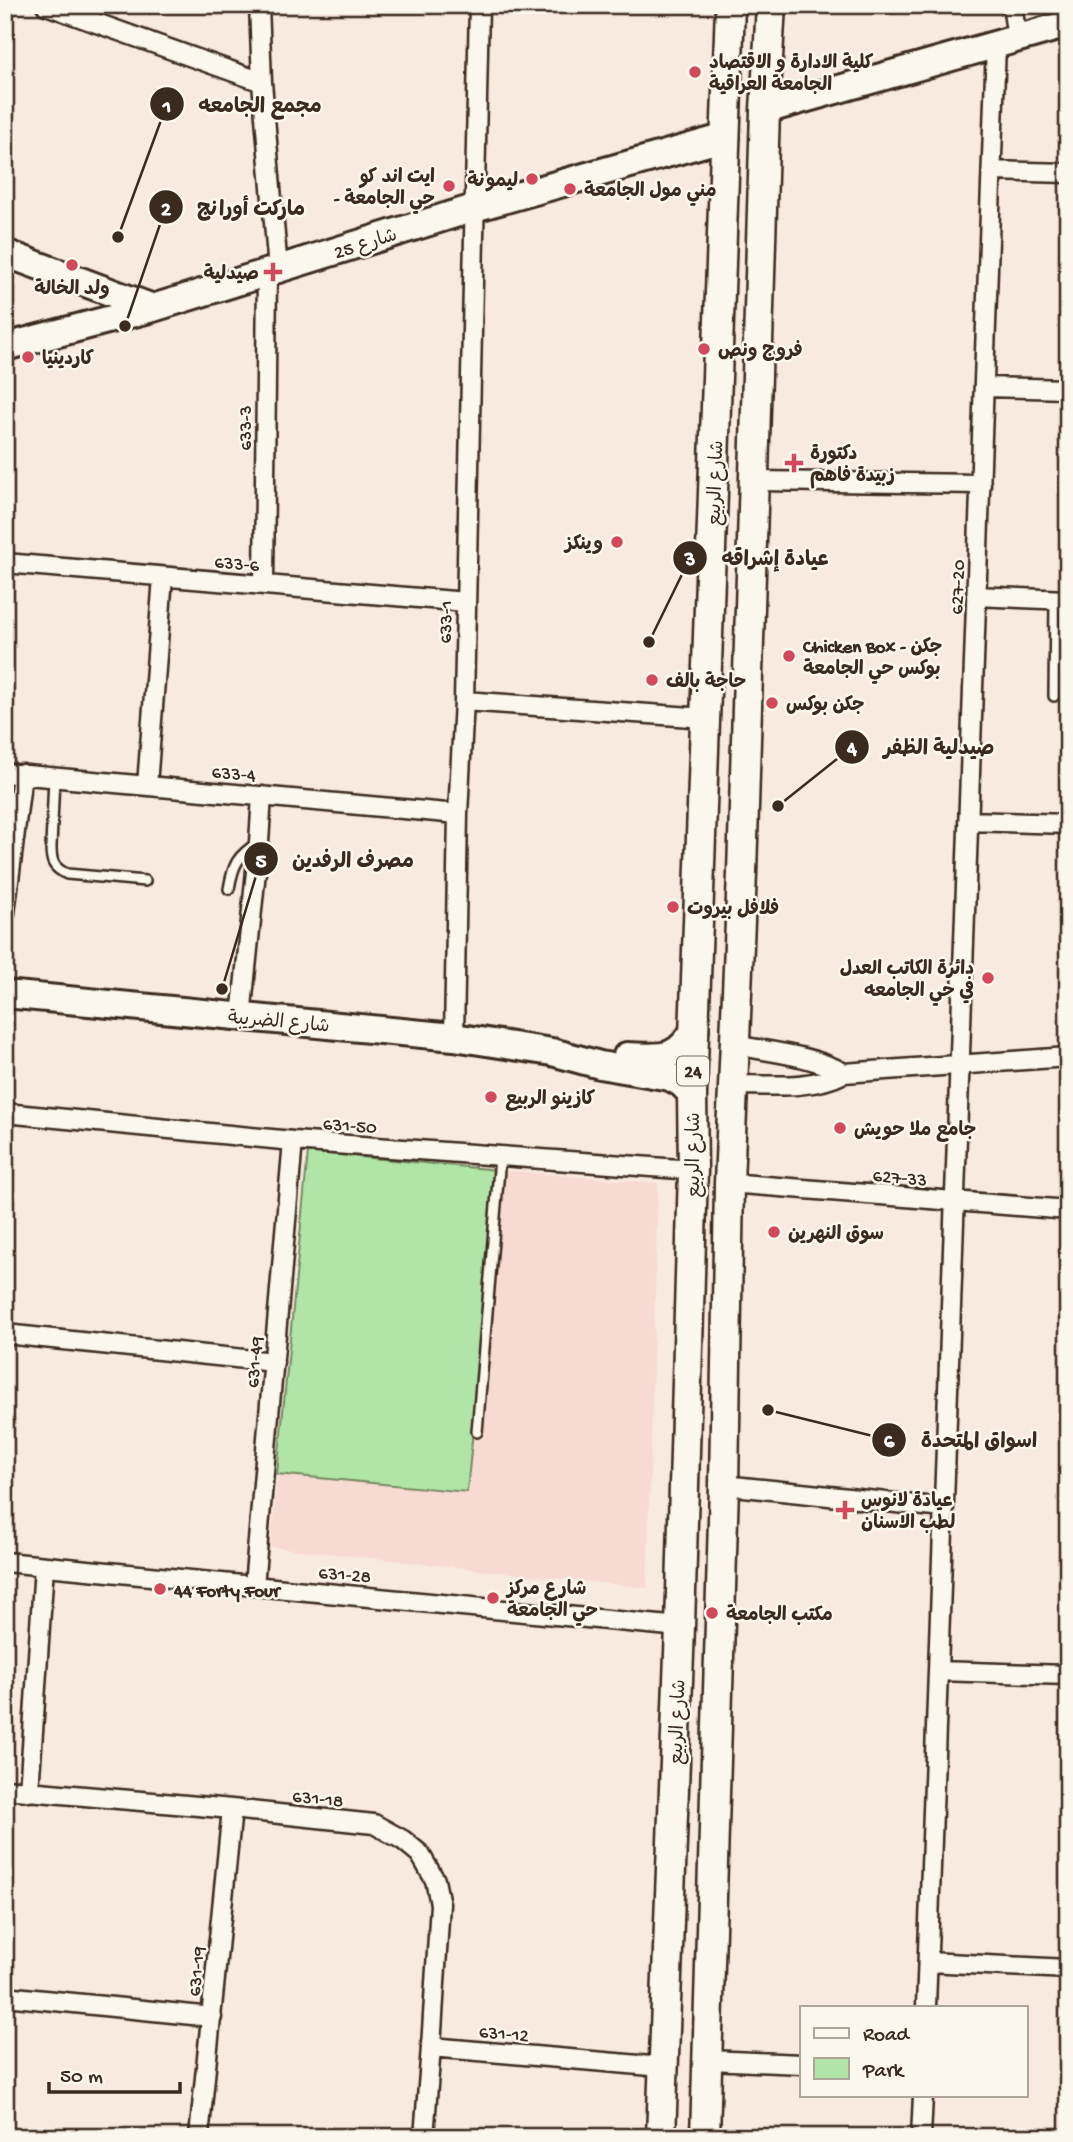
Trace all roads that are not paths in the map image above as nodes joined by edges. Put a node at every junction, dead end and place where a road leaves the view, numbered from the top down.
1 (46, 5) edge
2 (259, 5) edge
3 (479, 5) edge
4 (730, 5) edge
5 (771, 5) edge
6 (1012, 5) edge
7 (1068, 24) edge
8 (1006, 41) junction
9 (262, 82) junction
10 (765, 110) junction
11 (726, 137) junction
12 (992, 171) junction
13 (1068, 173) edge
14 (474, 208) junction
15 (5, 253) edge
16 (722, 258) junction
17 (762, 258) junction
18 (272, 271) junction
19 (153, 308) junction
20 (759, 332) junction
21 (719, 333) junction
22 (5, 347) edge
23 (984, 387) junction
24 (1068, 389) edge
25 (755, 481) junction
26 (981, 484) junction
27 (5, 563) edge
28 (163, 576) junction
29 (264, 585) junction
30 (976, 596) junction
31 (1061, 599) edge
32 (466, 602) junction
33 (1054, 696) dead end
34 (464, 701) junction
35 (706, 718) junction
36 (14, 773) edge
37 (54, 777) junction
38 (147, 785) junction
39 (262, 796) junction
40 (458, 814) junction
41 (968, 821) junction
42 (1068, 824) edge
43 (259, 842) junction
44 (145, 881) dead end
45 (229, 889) dead end
46 (5, 913) edge
47 (5, 994) edge
48 (242, 1017) junction
49 (695, 1029) junction
50 (454, 1037) junction
51 (734, 1045) junction
52 (552, 1052) junction
53 (1068, 1057) edge
54 (960, 1065) junction
55 (844, 1073) junction
56 (734, 1085) junction
57 (692, 1094) junction
58 (5, 1113) edge
59 (293, 1141) junction
60 (500, 1157) junction
61 (693, 1170) junction
62 (729, 1183) junction
63 (955, 1201) junction
64 (1068, 1210) edge
65 (5, 1334) edge
66 (274, 1362) junction
67 (477, 1432) dead end
68 (724, 1485) junction
69 (944, 1508) junction
70 (5, 1562) edge
71 (44, 1566) junction
72 (254, 1586) junction
73 (680, 1626) junction
74 (938, 1671) junction
75 (1068, 1675) edge
76 (5, 1789) edge
77 (29, 1792) junction
78 (232, 1809) junction
79 (671, 1864) junction
80 (713, 1865) junction
81 (928, 1962) junction
82 (1068, 1969) edge
83 (5, 1996) edge
84 (926, 2006) edge
85 (212, 2017) junction
86 (431, 2047) junction
87 (708, 2060) junction
88 (800, 2064) edge
89 (663, 2067) junction
90 (923, 2096) edge
91 (199, 2137) edge
92 (424, 2137) edge
93 (661, 2137) edge
94 (705, 2137) edge
95 (921, 2137) edge

1 - 9 street
2 - 9 street, 633-3
3 - 14 street, 633-1
4 - 11 main road, شارع الربيع / 24
5 - 10 main road, شارع الربيع / 24
6 - 8 street, 627-20
7 - 8 street
8 - 10 street
8 - 12 street, 627-20
9 - 18 street, 633-3
10 - 17 main road, شارع الربيع / 24
11 - 14 street, شارع 25
11 - 16 main road, شارع الربيع / 24
12 - 13 street
12 - 23 street, 627-20
14 - 18 street, شارع 25
14 - 32 street, 633-1
15 - 19 street
16 - 17 main road
16 - 21 main road, شارع الربيع / 24
17 - 20 main road, شارع الربيع / 24
18 - 19 street, شارع 25
18 - 29 street, 633-3
19 - 22 street, شارع 25
20 - 21 main road
20 - 25 main road, شارع الربيع / 24
21 - 35 main road, شارع الربيع / 24
23 - 24 street
23 - 26 street, 627-20
25 - 26 street
25 - 51 main road, شارع الربيع / 24
26 - 30 street, 627-20
27 - 28 street, 633-6
28 - 29 street, 633-6
28 - 38 street
29 - 32 street, 633-6
30 - 31 street
30 - 41 street, 627-20
31 - 33 lane
32 - 34 street, 633-1
34 - 35 street
34 - 40 street, 633-1
35 - 49 main road, شارع الربيع / 24
36 - 37 street, 633-4
36 - 46 street
37 - 38 street, 633-4
37 - 44 lane
38 - 39 street, 633-4
39 - 40 street, 633-4
39 - 43 street
40 - 50 street, 633-1
41 - 42 street
41 - 54 street, 627-20
43 - 45 lane
43 - 48 street
47 - 48 street, شارع الضريبة
48 - 50 street, شارع الضريبة
49 - 52 street, شارع الضريبة
49 - 57 main road, شارع الربيع / 24
50 - 52 street, شارع الضريبة
51 - 55 street
51 - 56 main road, شارع الربيع / 24
52 - 57 street, شارع الضريبة
53 - 54 street
54 - 55 street
54 - 63 street, 627-20
55 - 56 street
56 - 62 main road, شارع الربيع / 24
57 - 61 main road, شارع الربيع / 24
58 - 59 street, 631-50
59 - 60 street, 631-50
59 - 66 street, 631-49
60 - 61 street, 631-50
60 - 67 lane
61 - 73 main road, شارع الربيع / 24
62 - 63 street, 627-33
62 - 68 main road, شارع الربيع / 24
63 - 64 street, 627-33
63 - 69 street, 627-20
65 - 66 street
66 - 72 street, 631-49
68 - 69 street
68 - 80 main road, شارع الربيع / 24
69 - 74 street, 627-20
70 - 71 street, 631-28
71 - 72 street, 631-28
71 - 77 street
72 - 73 street, 631-28
73 - 79 main road, شارع الربيع / 24
74 - 75 street
74 - 81 street, 627-20
76 - 77 street, 631-18
77 - 78 street, 631-18
78 - 85 street, 631-19
78 - 86 street, 631-18
79 - 80 main road
79 - 89 main road, شارع الربيع / 24
80 - 87 main road, شارع الربيع / 24
81 - 82 street
81 - 84 street, 627-20
83 - 85 street
85 - 91 street, 631-19
86 - 89 street, 631-12
86 - 92 street
87 - 88 street
87 - 94 main road, شارع الربيع / 24
89 - 93 main road, شارع الربيع / 24
90 - 95 street

